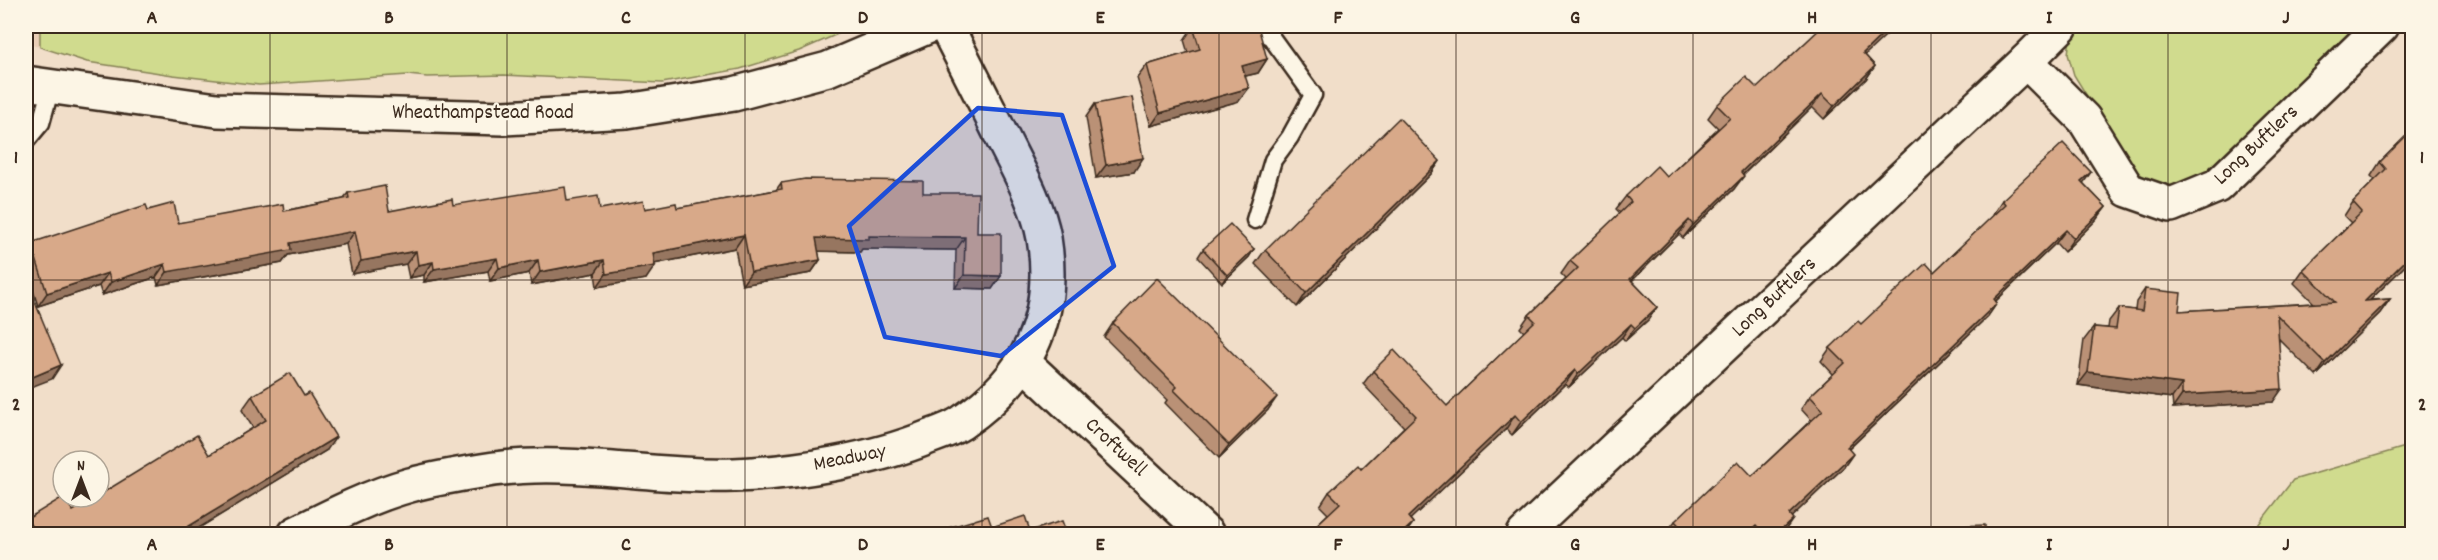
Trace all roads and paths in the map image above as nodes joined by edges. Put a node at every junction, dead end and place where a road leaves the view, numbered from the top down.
1 (929, 26) edge
2 (946, 26) edge
3 (1250, 26) edge
4 (2061, 26) edge
5 (2382, 26) edge
6 (2026, 61) junction
7 (38, 85) edge
8 (26, 141) edge
9 (1255, 220) dead end
10 (1023, 362) junction
11 (295, 534) edge
12 (1208, 534) edge
13 (1524, 534) edge

1 - 7 street, Wheathampstead Road
2 - 10 street, Meadway
3 - 9 lane
4 - 6 street, Long Buftlers
5 - 6 street, Long Buftlers
6 - 13 street, Long Buftlers
7 - 8 lane
10 - 11 street, Meadway
10 - 12 street, Croftwell

